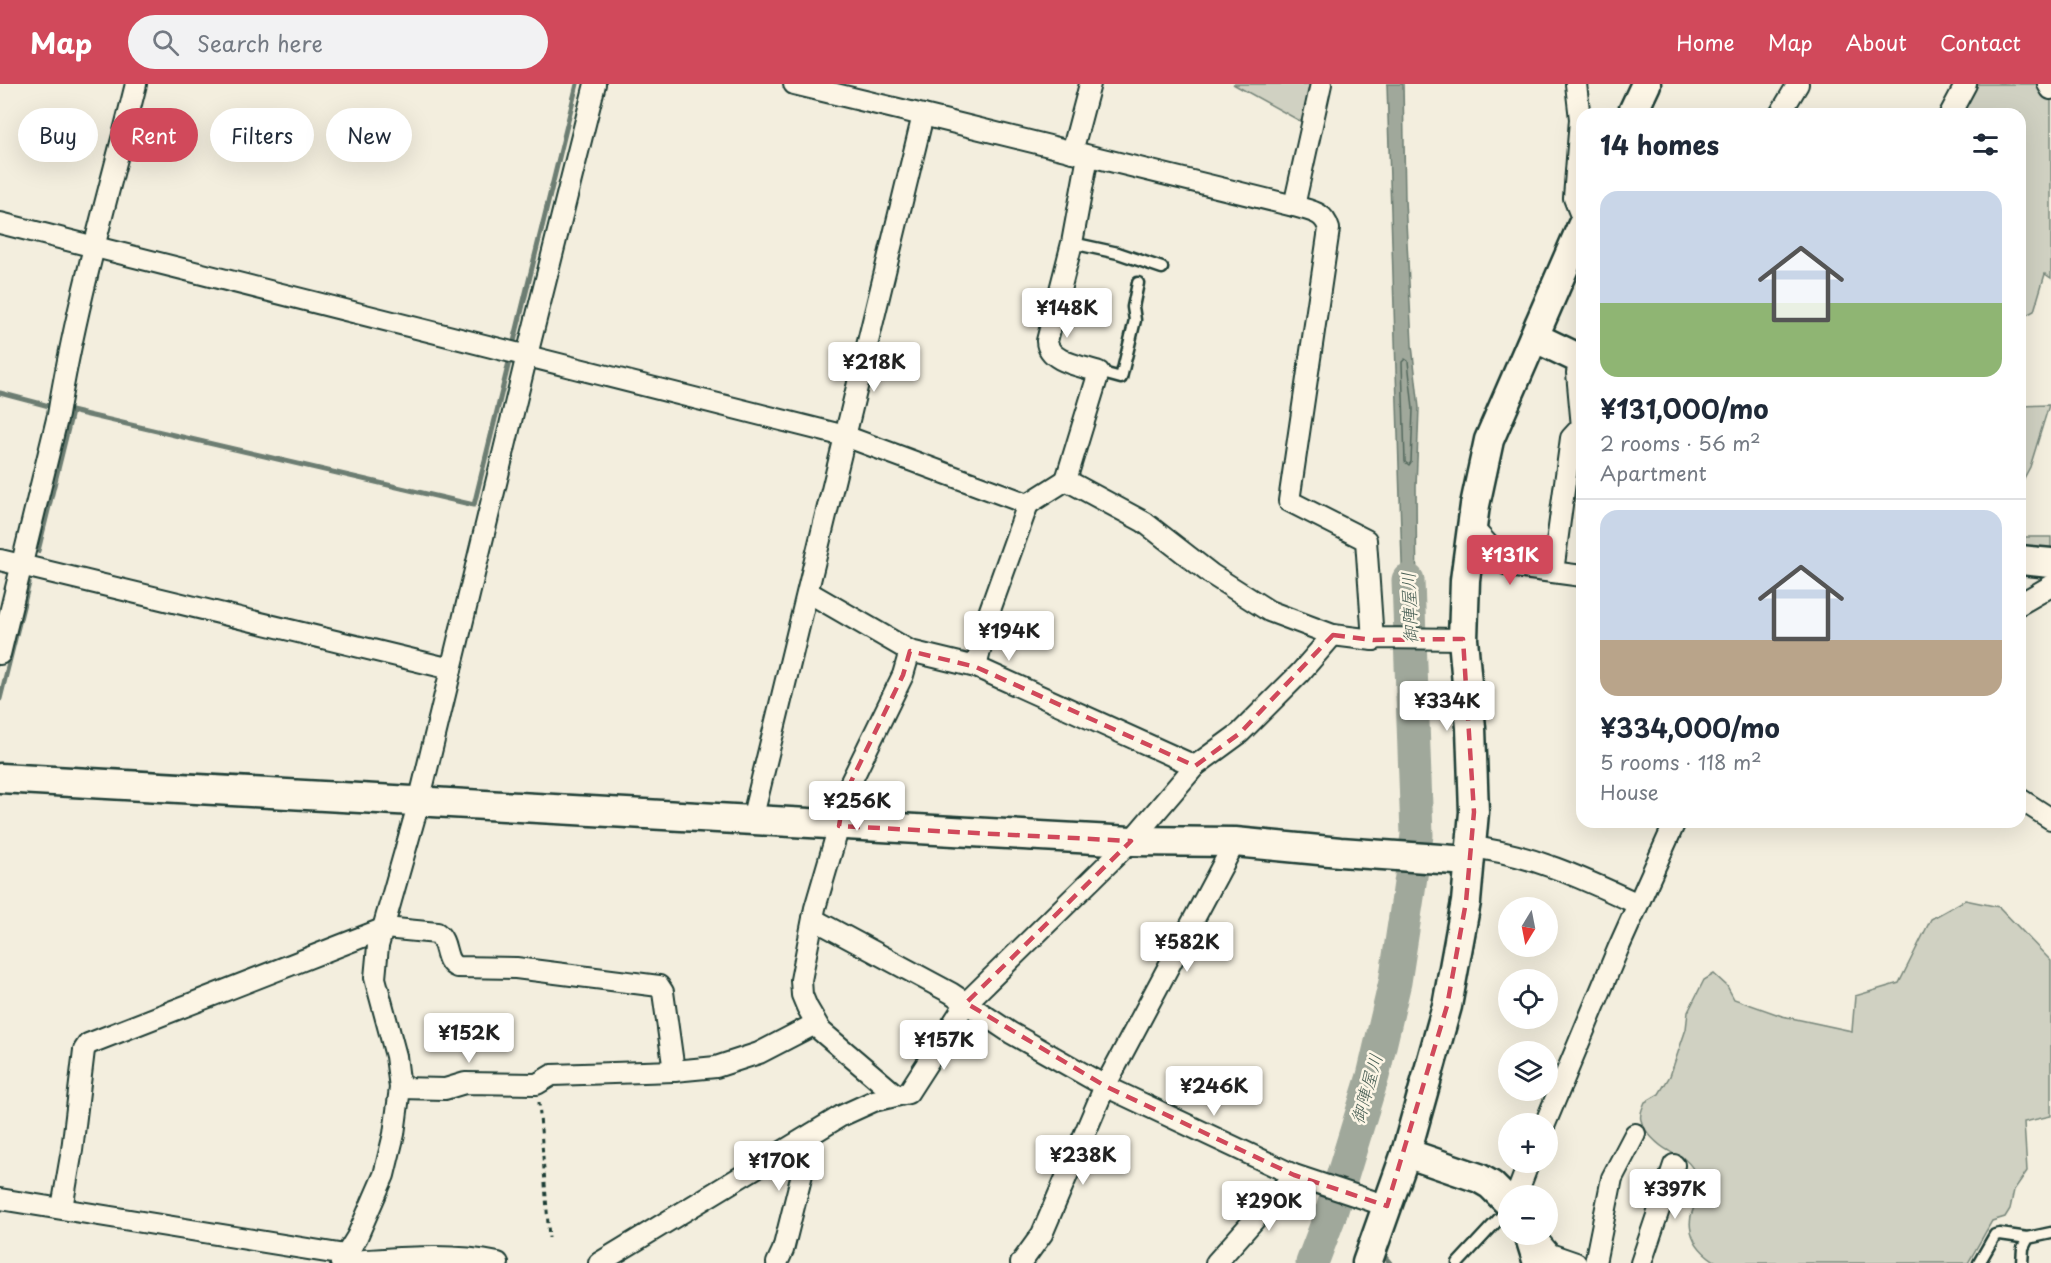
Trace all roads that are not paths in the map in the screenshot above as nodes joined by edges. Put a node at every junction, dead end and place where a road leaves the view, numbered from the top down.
1 (136, 84) edge
2 (595, 84) edge
3 (794, 84) edge
4 (1090, 84) edge
5 (1320, 84) edge
6 (1576, 84) edge
7 (1646, 84) edge
8 (1798, 84) edge
9 (1966, 84) edge
10 (2048, 84) edge
11 (2051, 89) edge
12 (1579, 108) edge
13 (1635, 108) edge
14 (1784, 108) edge
15 (1953, 108) edge
16 (923, 116) junction
17 (1080, 154) junction
18 (1576, 172) edge
19 (1576, 203) edge
20 (1294, 206) junction
21 (0, 223) edge
22 (1576, 240) edge
23 (1072, 243) junction
24 (95, 246) junction
25 (1162, 268) dead end
26 (1138, 283) dead end
27 (1534, 337) junction
28 (518, 353) junction
29 (1576, 358) edge
30 (1099, 372) junction
31 (1576, 433) edge
32 (845, 436) junction
33 (1066, 480) junction
34 (1028, 504) junction
35 (1472, 527) junction
36 (0, 560) edge
37 (2026, 561) edge
38 (2051, 563) edge
39 (22, 565) junction
40 (1553, 572) junction
41 (1576, 575) edge
42 (2051, 586) edge
43 (808, 592) junction
44 (2026, 601) edge
45 (1333, 635) junction
46 (1376, 639) junction
47 (1455, 639) junction
48 (910, 651) junction
49 (0, 654) edge
50 (976, 668) junction
51 (451, 669) junction
52 (1195, 766) junction
53 (0, 778) edge
54 (419, 802) junction
55 (2026, 803) edge
56 (2051, 819) edge
57 (752, 820) junction
58 (839, 826) junction
59 (1672, 828) edge
60 (1131, 841) junction
61 (1235, 842) junction
62 (1463, 856) junction
63 (1638, 904) junction
64 (813, 919) junction
65 (385, 928) junction
66 (966, 1003) junction
67 (815, 1024) junction
68 (674, 1071) junction
69 (1105, 1086) junction
70 (400, 1088) junction
71 (897, 1095) junction
72 (1550, 1113) edge
73 (812, 1134) junction
74 (1635, 1134) dead end
75 (1407, 1153) junction
76 (1674, 1165) dead end
77 (1301, 1178) junction
78 (1498, 1192) edge
79 (0, 1199) edge
80 (1379, 1204) junction
81 (62, 1208) junction
82 (1498, 1220) edge
83 (2051, 1233) edge
84 (2028, 1238) junction
85 (1534, 1245) edge
86 (1541, 1245) edge
87 (343, 1259) edge
88 (498, 1263) edge
89 (599, 1263) edge
90 (777, 1263) edge
91 (1021, 1263) edge
92 (1216, 1263) edge
93 (1367, 1263) edge
94 (1458, 1263) edge
95 (1538, 1263) edge
96 (1576, 1263) edge
97 (1595, 1263) edge
98 (1641, 1263) edge
99 (1979, 1263) edge
100 (2022, 1263) edge

1 - 24 street
2 - 28 street
3 - 16 street
4 - 17 street
5 - 20 street
6 - 12 street
7 - 13 street
8 - 14 street
9 - 15 street
10 - 11 street
16 - 17 street
16 - 32 street
17 - 20 street
17 - 23 street
18 - 19 street
20 - 46 street
21 - 24 street
22 - 27 street
23 - 25 lane
23 - 30 street
24 - 28 street
24 - 39 street
26 - 30 lane
27 - 29 street
27 - 35 street
28 - 32 street
28 - 51 street
30 - 33 street
31 - 40 street
32 - 34 street
32 - 43 street
33 - 34 street
33 - 45 street
34 - 50 street
35 - 40 street
35 - 47 street
36 - 39 street
37 - 38 street
39 - 49 street
39 - 51 street
40 - 41 street
42 - 44 street
43 - 48 street
43 - 57 street
45 - 46 street
45 - 52 street
46 - 47 street
47 - 62 street
48 - 50 street
48 - 58 street
50 - 52 street
51 - 54 street
52 - 60 street
53 - 54 street
54 - 57 street
54 - 65 street
55 - 56 street
57 - 58 street
58 - 60 street
58 - 64 street
59 - 63 street
60 - 61 street
60 - 66 street
61 - 62 street
61 - 69 street
62 - 63 street
62 - 75 street
63 - 72 street
64 - 66 street
64 - 67 street
65 - 68 street
65 - 70 street
65 - 81 street
66 - 69 street
66 - 71 street
67 - 68 street
67 - 71 street
68 - 70 street
69 - 77 street
69 - 91 street
70 - 87 street
71 - 73 street
73 - 89 street
73 - 90 street
74 - 97 street
75 - 78 street
75 - 80 street
76 - 98 street
77 - 80 street
77 - 92 street
79 - 81 street
80 - 93 street
81 - 87 street
82 - 94 lane
83 - 84 lane
84 - 99 lane
84 - 100 lane
85 - 95 street
86 - 96 street
87 - 88 street

